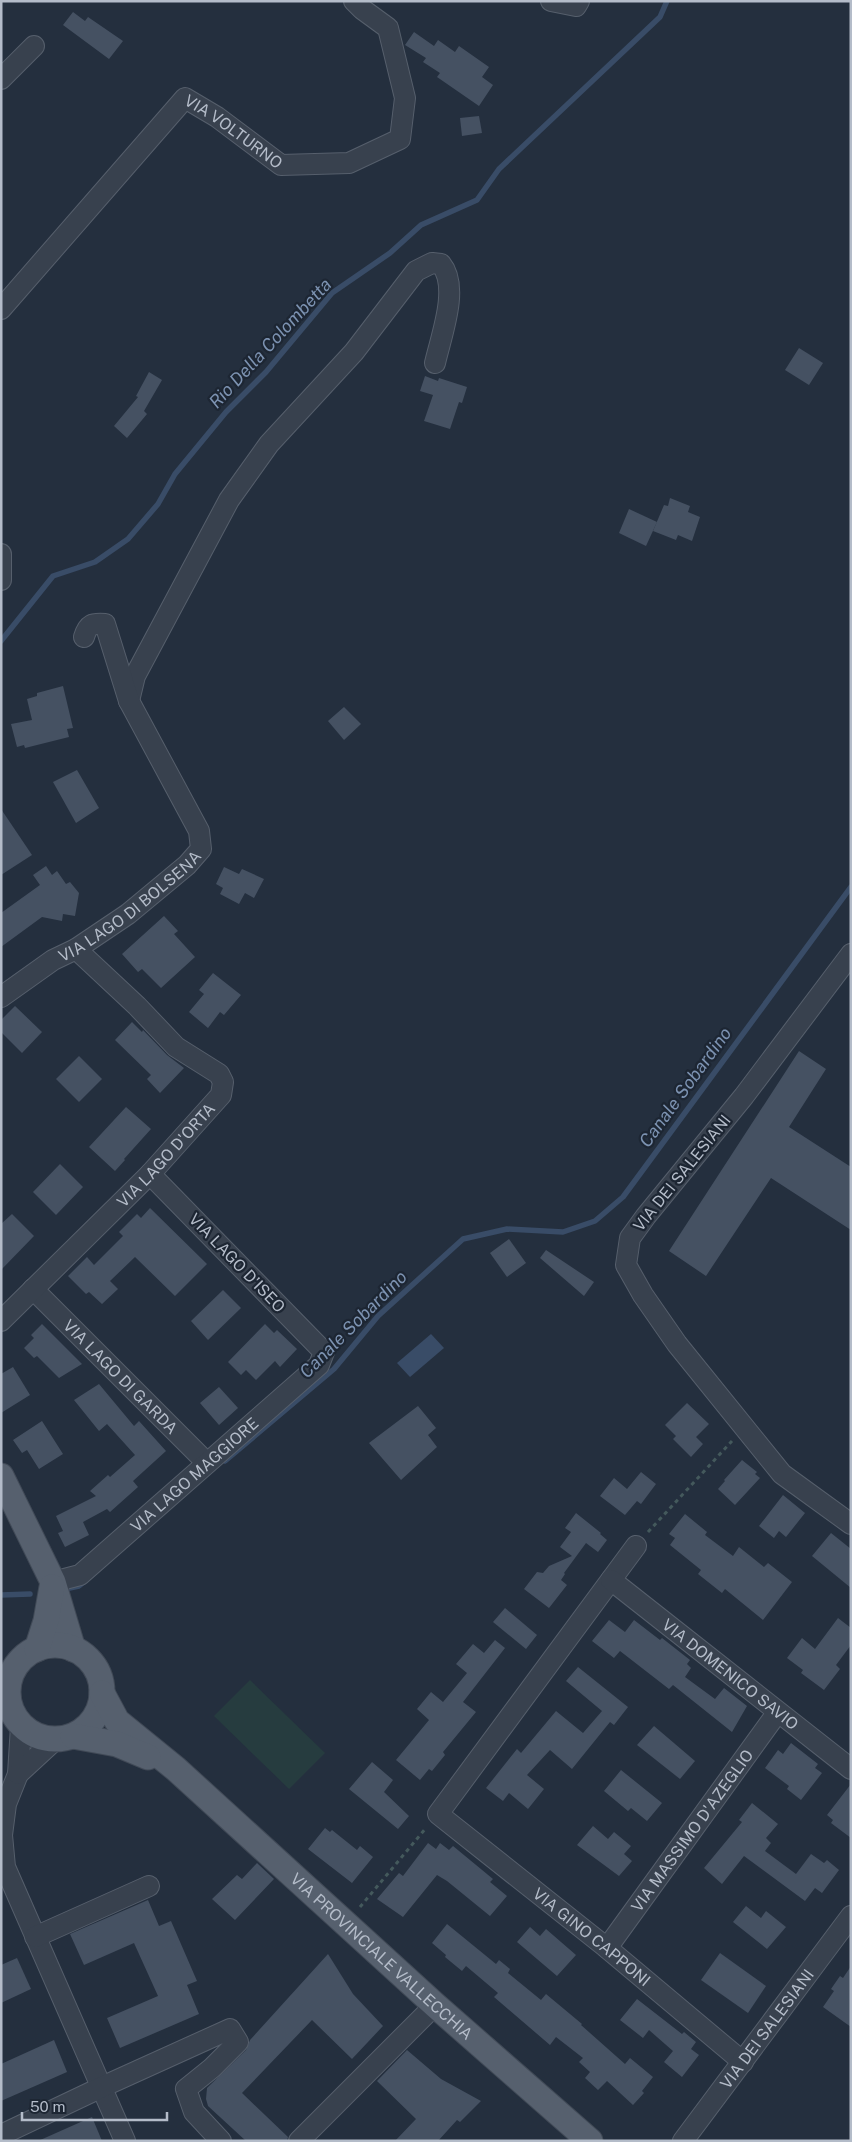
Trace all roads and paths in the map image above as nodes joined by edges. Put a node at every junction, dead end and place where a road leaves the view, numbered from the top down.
1 (354, 1) edge
2 (551, 1) edge
3 (579, 1) edge
4 (34, 46) dead end
5 (1, 79) edge
6 (1, 309) edge
7 (435, 363) dead end
8 (1, 554) edge
9 (1, 580) edge
10 (84, 637) dead end
11 (128, 701) junction
12 (76, 949) junction
13 (851, 954) edge
14 (1, 997) edge
15 (150, 1174) junction
16 (33, 1289) junction
17 (1, 1321) edge
18 (324, 1352) joint
19 (744, 1428) junction
20 (207, 1463) junction
21 (1, 1476) edge
22 (851, 1524) edge
23 (636, 1546) joint
24 (611, 1580) junction
25 (53, 1582) junction
26 (37, 1649) junction
27 (74, 1649) junction
28 (6, 1676) edge
29 (102, 1693) junction
30 (777, 1713) junction
31 (11, 1714) edge
32 (64, 1738) junction
33 (176, 1769) junction
34 (851, 1769) edge
35 (18, 1774) junction
36 (438, 1814) junction
37 (149, 1886) dead end
38 (851, 1916) edge
39 (346, 1924) junction
40 (35, 1937) junction
41 (607, 1948) junction
42 (435, 2005) junction
43 (743, 2062) junction
44 (102, 2086) junction
45 (1, 2135) edge
46 (125, 2141) edge
47 (221, 2141) edge
48 (299, 2141) edge
49 (590, 2141) edge
50 (683, 2141) edge

1 - 6 street, VIA VOLTURNO
2 - 3 street
4 - 5 street
7 - 11 street
8 - 9 street
10 - 11 street, VIA LAGO DI BOLSENA
11 - 12 street, VIA LAGO DI BOLSENA
12 - 14 street, VIA LAGO DI BOLSENA
12 - 15 street, VIA LAGO D'ORTA
13 - 19 street, VIA DEI SALESIANI
15 - 16 street, VIA LAGO D'ORTA
15 - 18 street, VIA LAGO D'ISEO
16 - 17 street, VIA LAGO D'ORTA
16 - 20 street, VIA LAGO DI GARDA
18 - 20 street, VIA LAGO MAGGIORE
19 - 22 street, VIA DEI SALESIANI
19 - 23 path
20 - 25 street, VIA LAGO MAGGIORE
21 - 25 main road
23 - 24 street
24 - 30 street, VIA DOMENICO SAVIO
24 - 36 street
25 - 26 main road
25 - 27 main road
26 - 27 main road
26 - 28 main road
27 - 29 main road, VIA PROVINCIALE VALLECCHIA
28 - 31 main road
29 - 32 main road
29 - 33 main road, VIA PROVINCIALE VALLECCHIA
30 - 34 street, VIA DOMENICO SAVIO
30 - 41 street, VIA MASSIMO D'AZEGLIO
31 - 32 main road, VIA PROVINCIALE VALLECCHIA
31 - 35 street
32 - 33 main road, VIA PROVINCIALE VALLECCHIA
32 - 35 street
33 - 39 main road, VIA PROVINCIALE VALLECCHIA
35 - 40 street
36 - 39 path
36 - 41 street, VIA GINO CAPPONI
37 - 40 street
38 - 43 street, VIA DEI SALESIANI
39 - 42 main road, VIA PROVINCIALE VALLECCHIA
40 - 44 street
41 - 43 street, VIA GINO CAPPONI
42 - 48 street
42 - 49 main road, VIA PROVINCIALE VALLECCHIA
43 - 50 street, VIA DEI SALESIANI
44 - 45 street
44 - 46 street
44 - 47 street

